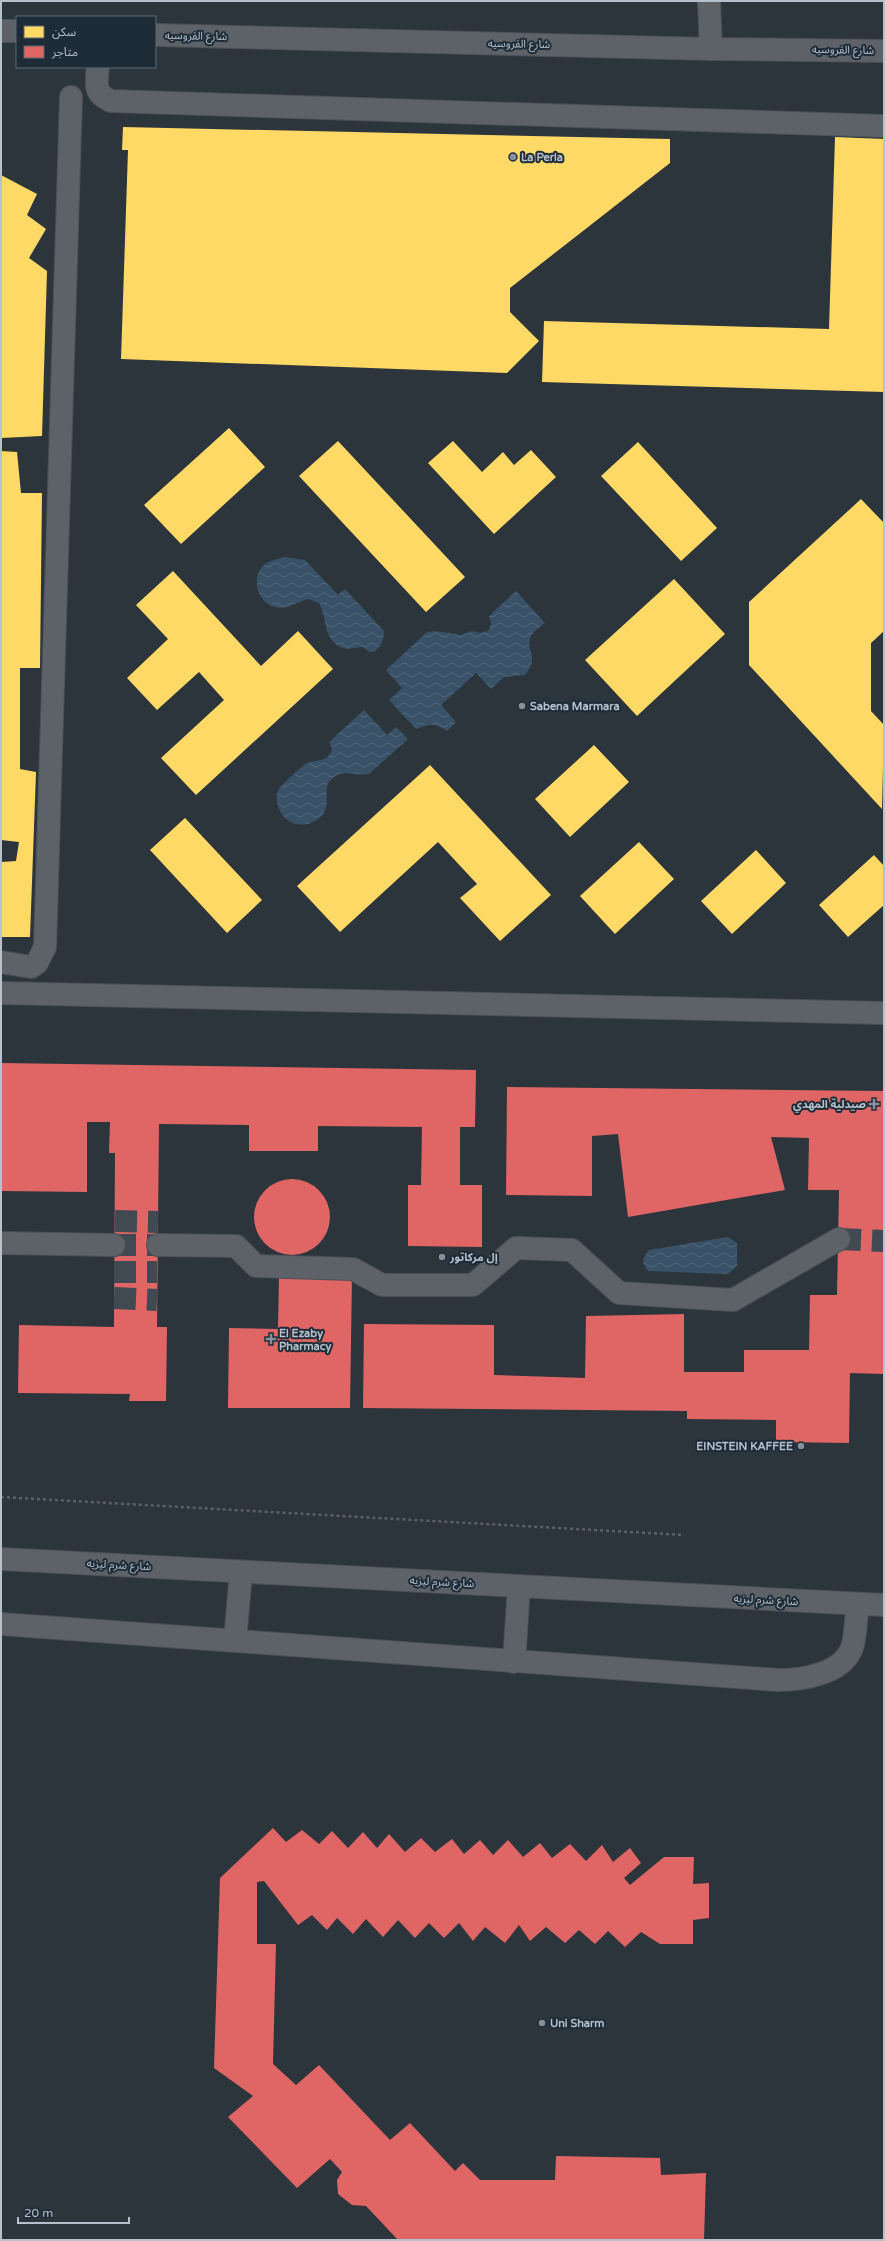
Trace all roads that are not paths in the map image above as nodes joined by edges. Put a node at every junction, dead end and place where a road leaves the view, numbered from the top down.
1 (709, 1) edge
2 (1, 31) edge
3 (16, 31) edge
4 (156, 35) edge
5 (711, 49) junction
6 (884, 51) edge
7 (98, 68) edge
8 (71, 97) dead end
9 (884, 126) edge
10 (1, 962) edge
11 (1, 992) edge
12 (884, 1013) edge
13 (839, 1239) tunnel mouth
14 (1, 1243) edge
15 (114, 1245) tunnel mouth
16 (158, 1245) tunnel mouth
17 (1, 1559) edge
18 (241, 1572) junction
19 (519, 1586) junction
20 (858, 1604) junction
21 (884, 1605) edge
22 (1, 1624) edge
23 (235, 1641) junction
24 (514, 1662) junction

1 - 5 street
2 - 3 street
4 - 5 street, شارع الفروسيه
5 - 6 street, شارع الفروسيه
7 - 9 street
8 - 10 street
11 - 12 street
13 - 16 street
14 - 15 street
17 - 18 street, شارع شرم ليزيه
18 - 19 street, شارع شرم ليزيه
18 - 23 street
19 - 20 street, شارع شرم ليزيه
19 - 24 street
20 - 21 street, شارع شرم ليزيه
20 - 24 street
22 - 23 street
23 - 24 street

